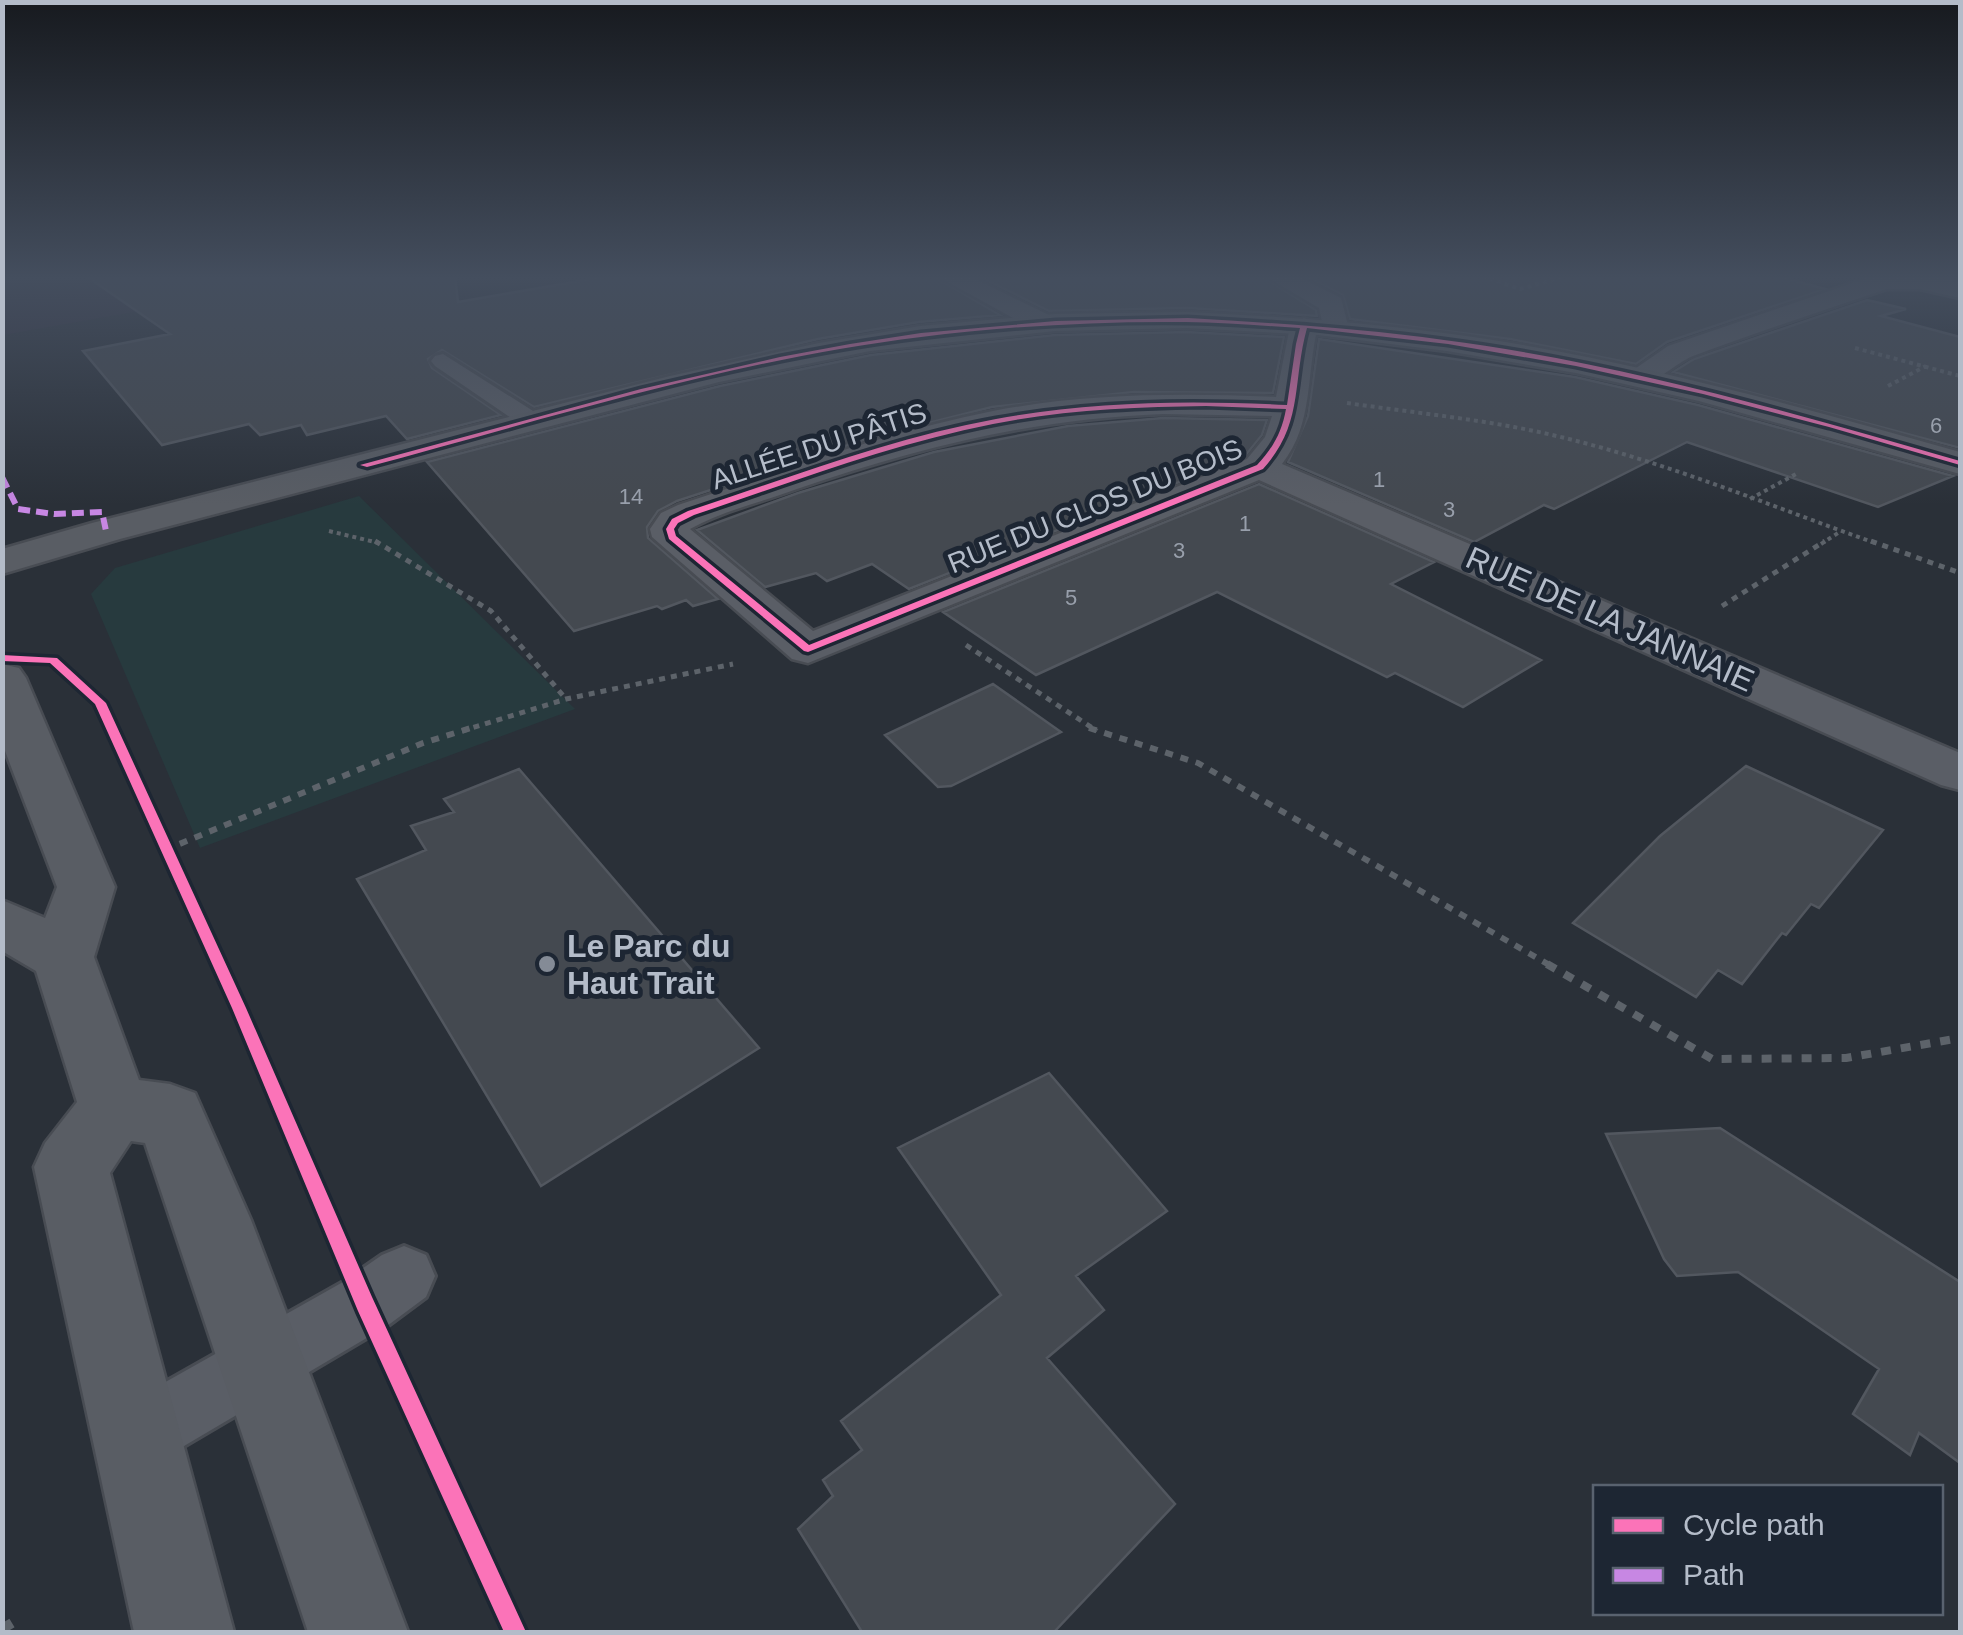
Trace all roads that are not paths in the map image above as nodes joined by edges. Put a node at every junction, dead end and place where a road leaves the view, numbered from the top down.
1 (818, 352) edge
2 (1311, 352) edge
3 (1525, 352) edge
4 (1678, 352) edge
5 (444, 361) dead end
6 (1640, 375) junction
7 (1292, 403) junction
8 (532, 421) junction
9 (1960, 463) edge
10 (1260, 467) junction
11 (2, 562) edge
12 (808, 649) joint
13 (2, 678) edge
14 (1960, 772) edge
15 (2, 922) edge
16 (63, 957) junction
17 (114, 1108) junction
18 (384, 1290) road end
19 (264, 1362) junction
20 (138, 1435) junction
21 (184, 1632) edge
22 (358, 1632) edge

1 - 8 street
2 - 7 street, RUE DU CLOS DU BOIS
3 - 6 street
4 - 6 street
5 - 8 lane
6 - 9 street
7 - 10 street, RUE DU CLOS DU BOIS
7 - 12 street, ALLÉE DU PÂTIS
8 - 11 street
10 - 12 street, RUE DU CLOS DU BOIS
10 - 14 street, RUE DE LA JANNAIE
13 - 16 street
15 - 16 street
16 - 17 street
17 - 19 street
17 - 20 street
18 - 19 lane
19 - 20 lane
19 - 22 street
20 - 21 street

